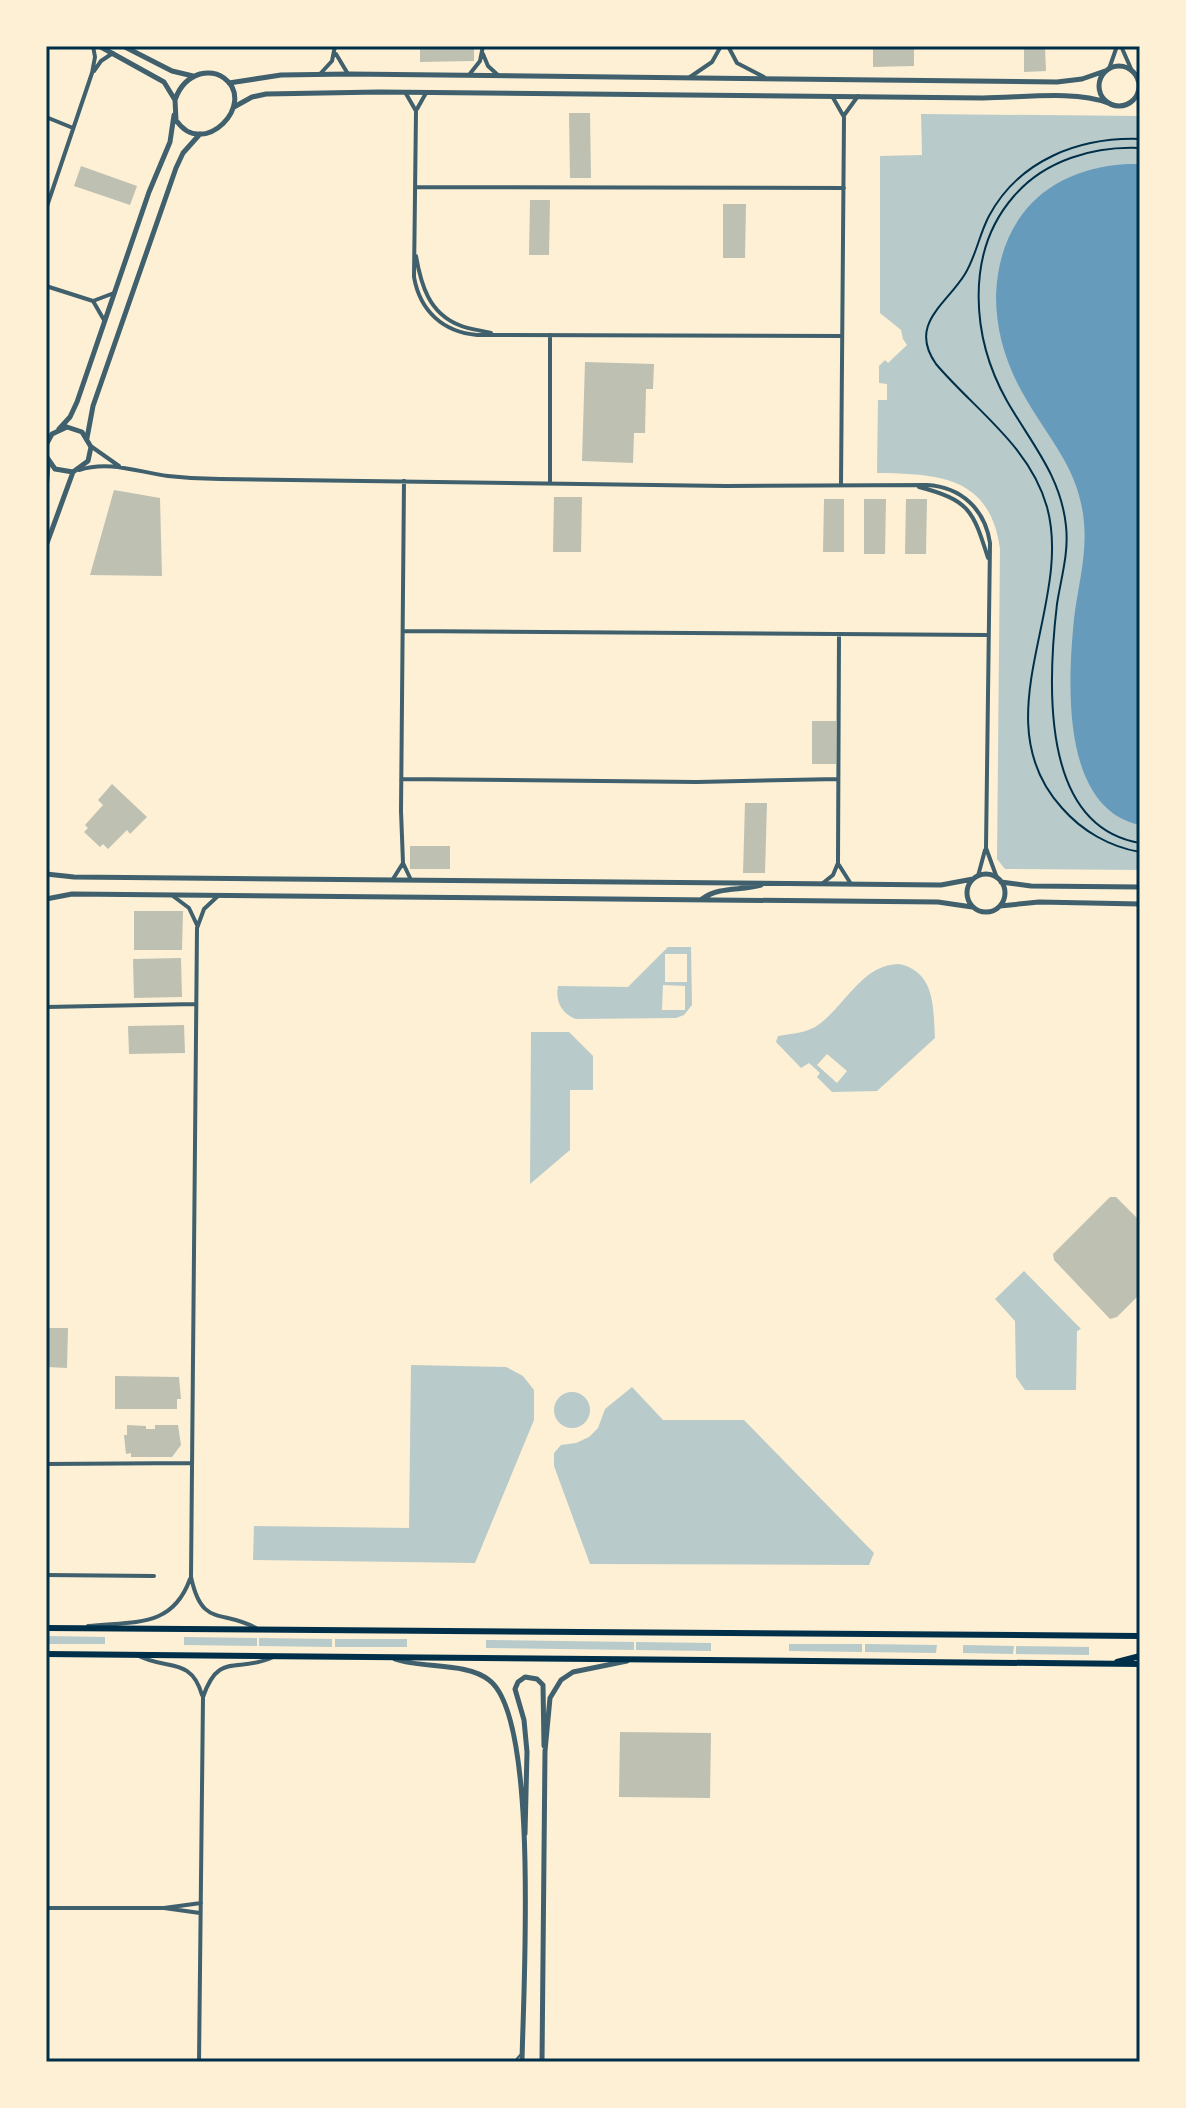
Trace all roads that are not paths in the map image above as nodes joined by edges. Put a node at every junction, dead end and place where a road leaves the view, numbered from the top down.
1 (96, 46) edge
2 (123, 46) edge
3 (721, 46) edge
4 (728, 46) edge
5 (1119, 46) edge
6 (335, 49) edge
7 (483, 49) edge
8 (113, 53) junction
9 (1107, 70) junction
10 (92, 73) junction
11 (319, 74) junction
12 (349, 74) junction
13 (1136, 74) edge
14 (194, 76) junction
15 (468, 76) junction
16 (499, 76) junction
17 (688, 77) junction
18 (767, 78) junction
19 (229, 83) junction
20 (405, 92) junction
21 (426, 93) junction
22 (832, 96) junction
23 (858, 96) junction
24 (175, 100) junction
25 (1140, 100) edge
26 (1131, 102) junction
27 (1108, 103) junction
28 (234, 107) junction
29 (416, 111) junction
30 (174, 115) junction
31 (46, 117) edge
32 (844, 117) junction
33 (73, 128) junction
34 (200, 134) junction
35 (416, 187) junction
36 (844, 188) junction
37 (46, 209) edge
38 (46, 286) edge
39 (114, 293) junction
40 (93, 301) junction
41 (104, 320) junction
42 (550, 335) junction
43 (842, 336) junction
44 (59, 429) junction
45 (49, 435) edge
46 (88, 440) junction
47 (46, 445) edge
48 (46, 458) edge
49 (119, 466) junction
50 (76, 471) junction
51 (404, 481) junction
52 (550, 483) junction
53 (841, 485) junction
54 (46, 491) edge
55 (46, 546) edge
56 (404, 631) junction
57 (839, 635) junction
58 (987, 635) junction
59 (401, 779) junction
60 (838, 779) junction
61 (986, 848) junction
62 (403, 863) junction
63 (838, 863) junction
64 (46, 874) edge
65 (976, 878) junction
66 (393, 879) junction
67 (411, 880) junction
68 (999, 880) junction
69 (766, 883) junction
70 (822, 884) junction
71 (851, 884) junction
72 (1140, 887) edge
73 (172, 895) junction
74 (219, 895) junction
75 (46, 899) edge
76 (701, 900) junction
77 (1140, 904) edge
78 (1000, 906) junction
79 (972, 907) junction
80 (197, 928) junction
81 (196, 1004) junction
82 (46, 1007) edge
83 (193, 1463) junction
84 (46, 1464) edge
85 (46, 1575) edge
86 (154, 1576) dead end
87 (191, 1577) junction
88 (46, 1628) edge
89 (71, 1628) junction
90 (256, 1628) junction
91 (1140, 1636) edge
92 (46, 1654) edge
93 (135, 1654) junction
94 (275, 1656) junction
95 (387, 1656) junction
96 (1140, 1656) edge
97 (631, 1658) junction
98 (1109, 1664) junction
99 (1140, 1664) edge
100 (203, 1697) junction
101 (545, 1751) junction
102 (524, 1838) junction
103 (201, 1903) junction
104 (46, 1908) edge
105 (164, 1908) junction
106 (200, 1913) junction
107 (522, 2053) junction
108 (199, 2062) edge
109 (514, 2062) edge
110 (522, 2062) edge
111 (542, 2062) edge

1 - 8 street
1 - 10 street
2 - 14 street
3 - 17 street
4 - 18 street
5 - 9 street
5 - 13 street
6 - 11 street
6 - 12 street
7 - 15 street
7 - 16 street
8 - 10 street
8 - 24 street
9 - 13 street
9 - 18 street
9 - 27 street
10 - 33 street
11 - 12 street
11 - 19 street
12 - 15 street
13 - 26 street
14 - 19 street
14 - 24 street
15 - 16 street
16 - 17 street
17 - 18 street
19 - 28 street
20 - 21 street
20 - 28 street
20 - 29 street
21 - 22 street
21 - 29 street
22 - 23 street
22 - 32 street
23 - 27 street
23 - 32 street
24 - 30 street
25 - 26 street
26 - 27 street
28 - 34 street
29 - 35 street
30 - 34 street
30 - 39 street
31 - 33 street
32 - 36 street
33 - 37 street
34 - 46 street
35 - 36 street
35 - 42 street
36 - 43 street
38 - 40 street
39 - 40 street
39 - 41 street
40 - 41 street
41 - 44 street
42 - 43 street
42 - 52 street
43 - 53 street
44 - 45 street
44 - 46 street
45 - 47 street
46 - 49 street
46 - 50 street
48 - 50 street
48 - 54 street
49 - 50 street
49 - 51 street
50 - 55 street
51 - 52 street
51 - 56 street
52 - 53 street
53 - 58 street
56 - 57 street
56 - 59 street
57 - 58 street
57 - 60 street
58 - 61 street
59 - 60 street
59 - 62 street
60 - 63 street
61 - 65 street
61 - 68 street
62 - 66 street
62 - 67 street
63 - 70 street
63 - 71 street
64 - 66 street
65 - 68 street
65 - 71 street
65 - 79 street
66 - 67 street
67 - 69 street
68 - 72 street
68 - 78 street
69 - 70 street
69 - 76 street
70 - 71 street
73 - 74 street
73 - 75 street
73 - 80 street
74 - 76 street
74 - 80 street
76 - 79 street
77 - 78 street
78 - 79 street
80 - 81 street
81 - 82 street
81 - 83 street
83 - 84 street
83 - 87 street
85 - 86 street
87 - 89 street
87 - 90 street
88 - 89 main road
89 - 90 main road
90 - 91 main road
92 - 93 main road
93 - 94 main road
93 - 100 street
94 - 95 main road
94 - 100 street
95 - 97 main road
95 - 102 street
96 - 98 main road
97 - 98 main road
97 - 101 street
98 - 99 main road
100 - 103 street
101 - 102 street
101 - 111 street
102 - 107 street
103 - 105 street
103 - 106 street
104 - 105 street
105 - 106 street
106 - 108 street
107 - 109 lane
107 - 110 street

